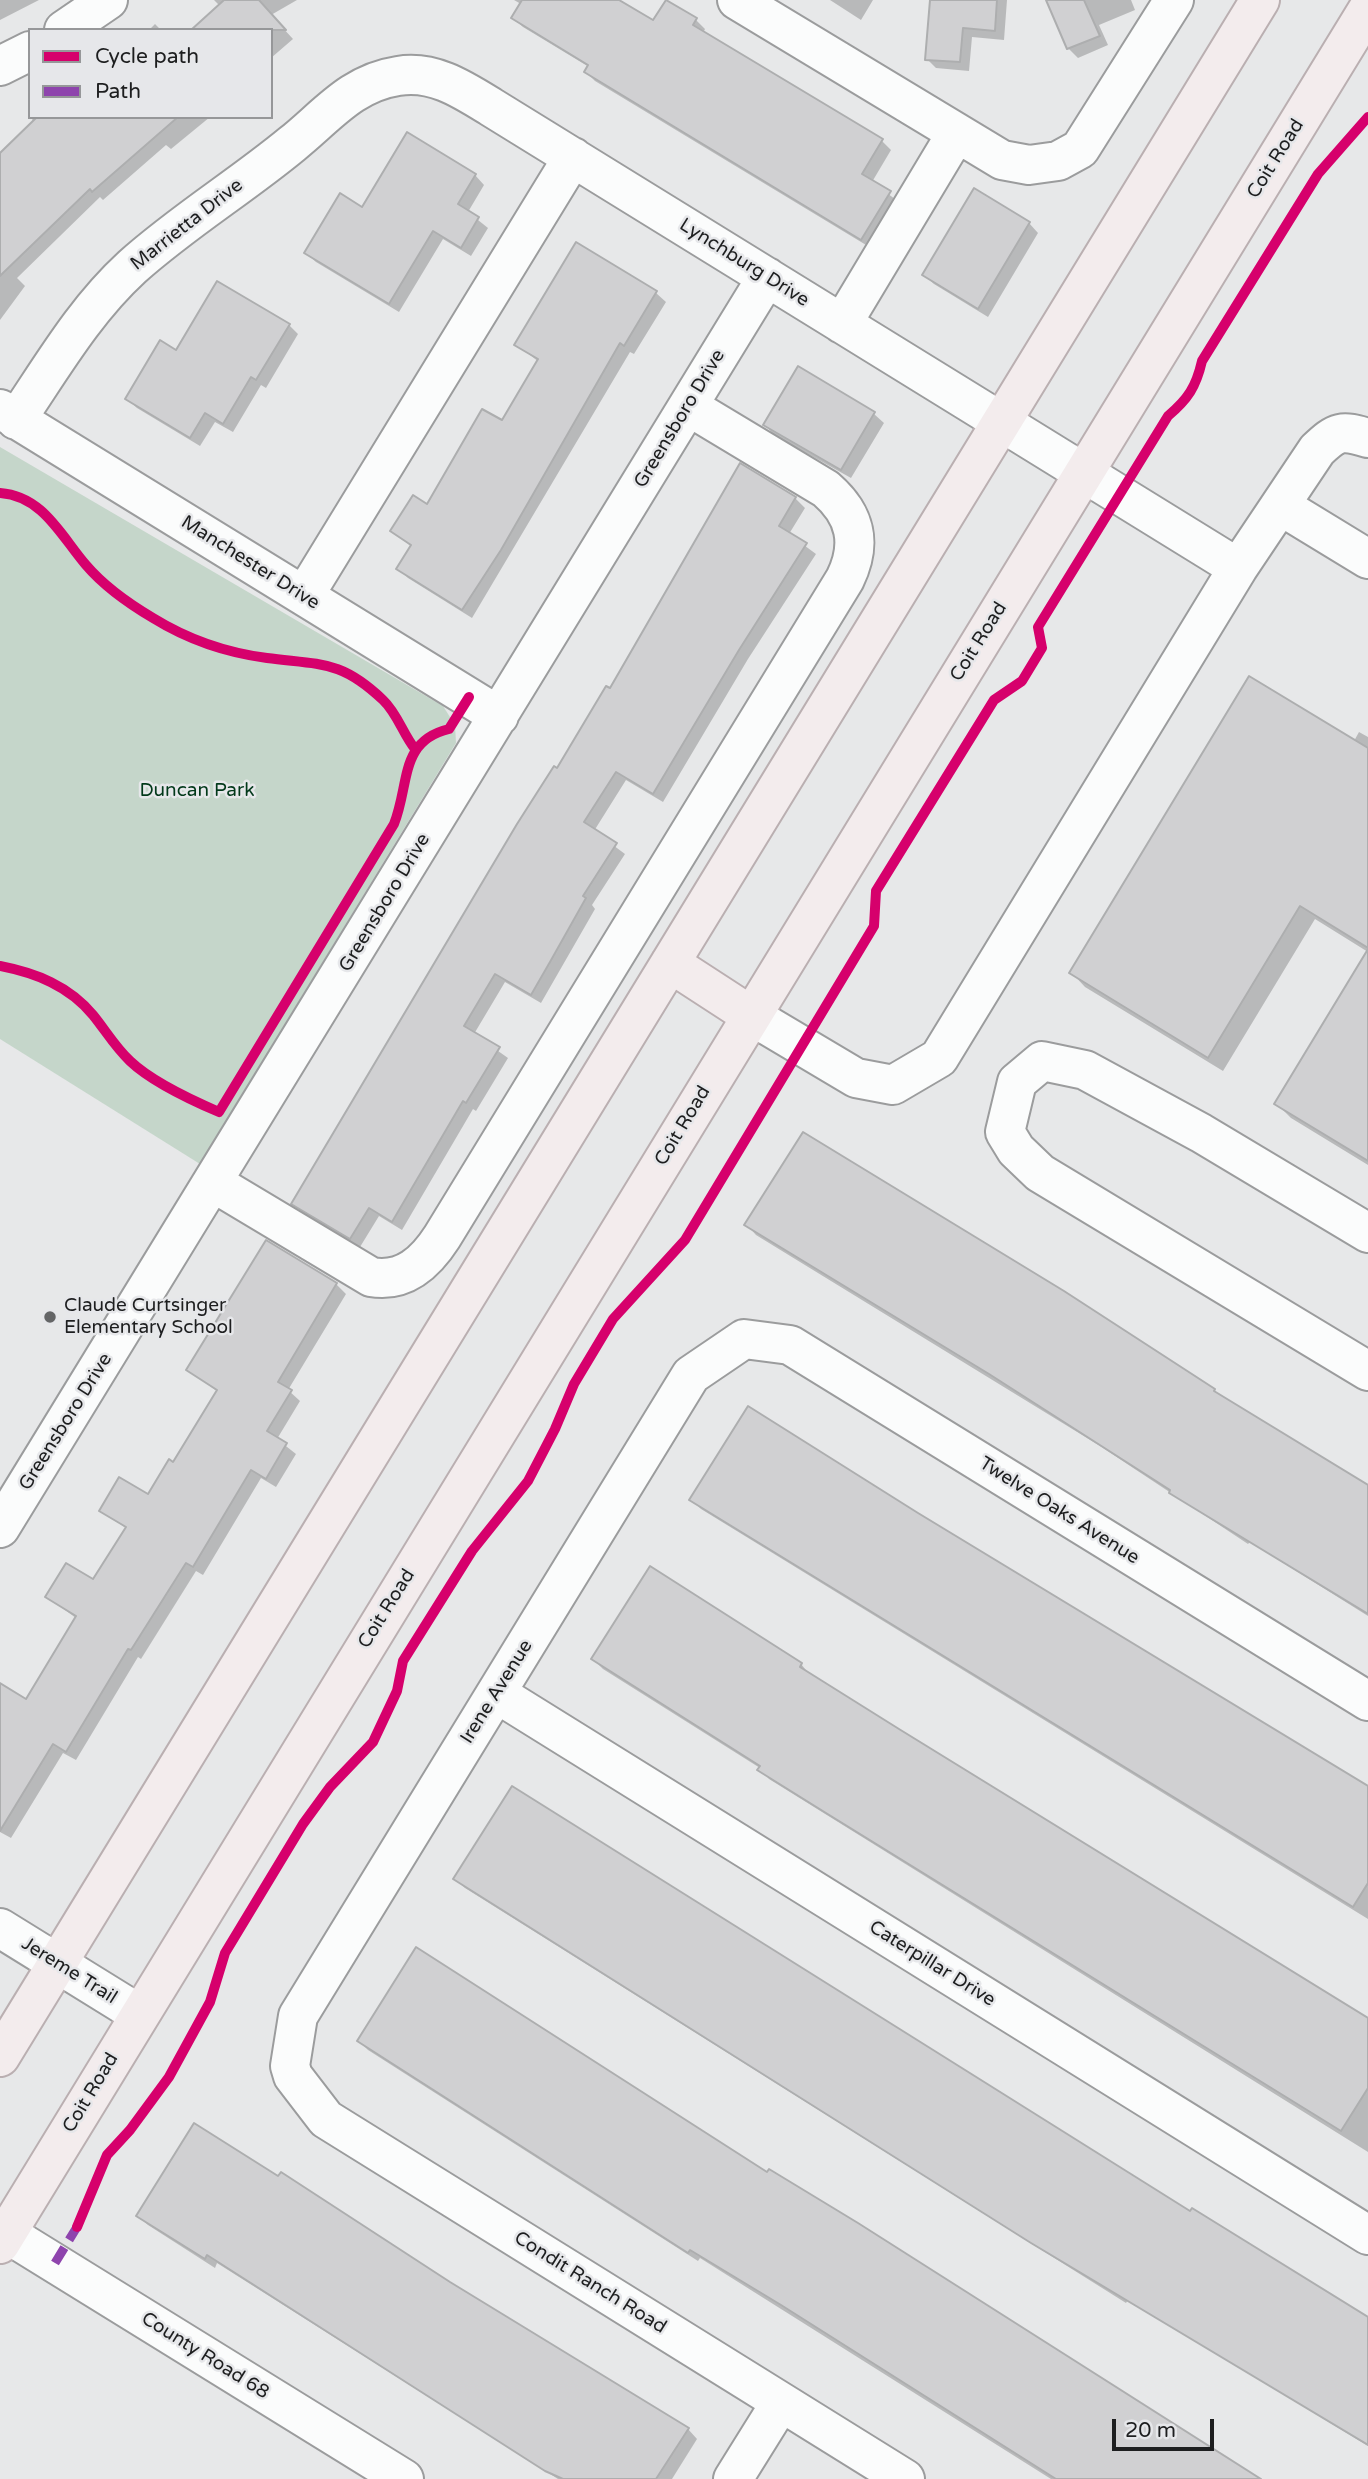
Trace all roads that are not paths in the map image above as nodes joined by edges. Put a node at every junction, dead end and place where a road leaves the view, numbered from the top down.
1 (108, 0) edge
2 (737, 0) edge
3 (1174, 0) edge
4 (1261, 0) edge
5 (1368, 9) edge
6 (67, 28) edge
7 (28, 52) edge
8 (0, 66) edge
9 (397, 76) joint
10 (956, 134) junction
11 (573, 157) junction
12 (767, 277) junction
13 (842, 324) junction
14 (688, 406) junction
15 (8, 414) edge
16 (1002, 421) junction
17 (1368, 438) edge
18 (1084, 472) junction
19 (1281, 506) junction
20 (1368, 559) edge
21 (1238, 568) junction
22 (304, 596) junction
23 (499, 716) junction
24 (670, 963) junction
25 (750, 1015) junction
26 (214, 1183) junction
27 (1368, 1233) edge
28 (744, 1339) joint
29 (1368, 1371) edge
30 (0, 1528) edge
31 (496, 1693) junction
32 (1368, 1701) edge
33 (0, 1928) edge
34 (57, 1963) junction
35 (139, 2014) junction
36 (0, 2057) edge
37 (291, 2071) joint
38 (1368, 2235) edge
39 (3, 2239) edge
40 (781, 2402) junction
41 (404, 2479) edge
42 (733, 2479) edge
43 (905, 2479) edge

1 - 6 street
2 - 10 street
3 - 10 street
4 - 16 main road
5 - 18 main road, Coit Road
7 - 8 street
9 - 11 street, Lynchburg Drive
9 - 15 street, Marrietta Drive
10 - 13 street
11 - 12 street, Lynchburg Drive
11 - 22 street
12 - 13 street, Lynchburg Drive
12 - 14 street, Greensboro Drive
13 - 16 street, Lynchburg Drive
14 - 23 street, Greensboro Drive
14 - 26 street
15 - 22 street, Manchester Drive
16 - 18 street, Lynchburg Drive
16 - 24 main road
17 - 19 street
18 - 21 street, Lynchburg Drive
18 - 25 main road, Coit Road
19 - 20 street
19 - 21 street
21 - 25 street
22 - 23 street, Manchester Drive
23 - 26 street, Greensboro Drive
24 - 25 main road
24 - 34 main road
25 - 35 main road, Coit Road
26 - 30 street, Greensboro Drive
27 - 29 street
28 - 31 street, Irene Avenue
28 - 32 street, Twelve Oaks Avenue
31 - 37 street, Irene Avenue
31 - 38 street, Caterpillar Drive
33 - 34 street, Jereme Trail
34 - 35 street, Jereme Trail
34 - 36 main road
35 - 39 main road, Coit Road
37 - 40 street, Condit Ranch Road
39 - 41 street, County Road 68
40 - 42 street
40 - 43 street, Condit Ranch Road

